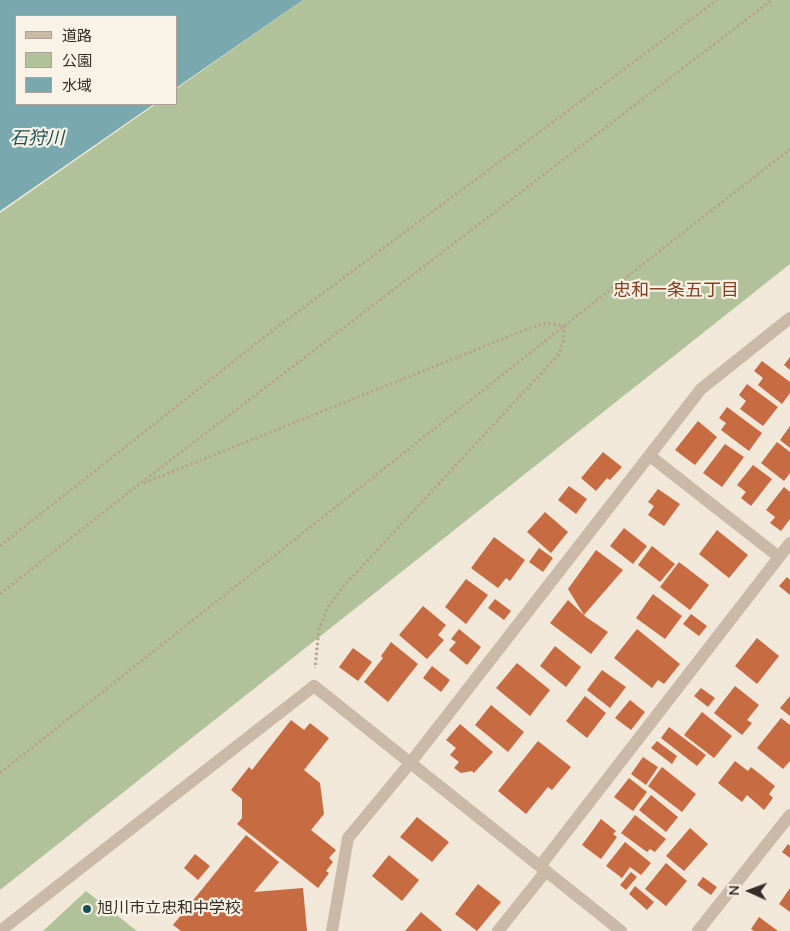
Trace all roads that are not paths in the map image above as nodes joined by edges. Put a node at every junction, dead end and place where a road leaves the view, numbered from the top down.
1 (790, 318) edge
2 (650, 456) junction
3 (790, 543) edge
4 (778, 557) junction
5 (411, 762) junction
6 (790, 815) edge
7 (543, 868) junction
8 (0, 931) edge
9 (332, 931) edge
10 (498, 931) edge
11 (621, 931) edge
12 (698, 931) edge

1 - 2 street
2 - 4 street
2 - 5 street
3 - 4 street
4 - 7 street
5 - 7 street
5 - 8 street
5 - 9 street
6 - 12 street
7 - 10 street
7 - 11 street

